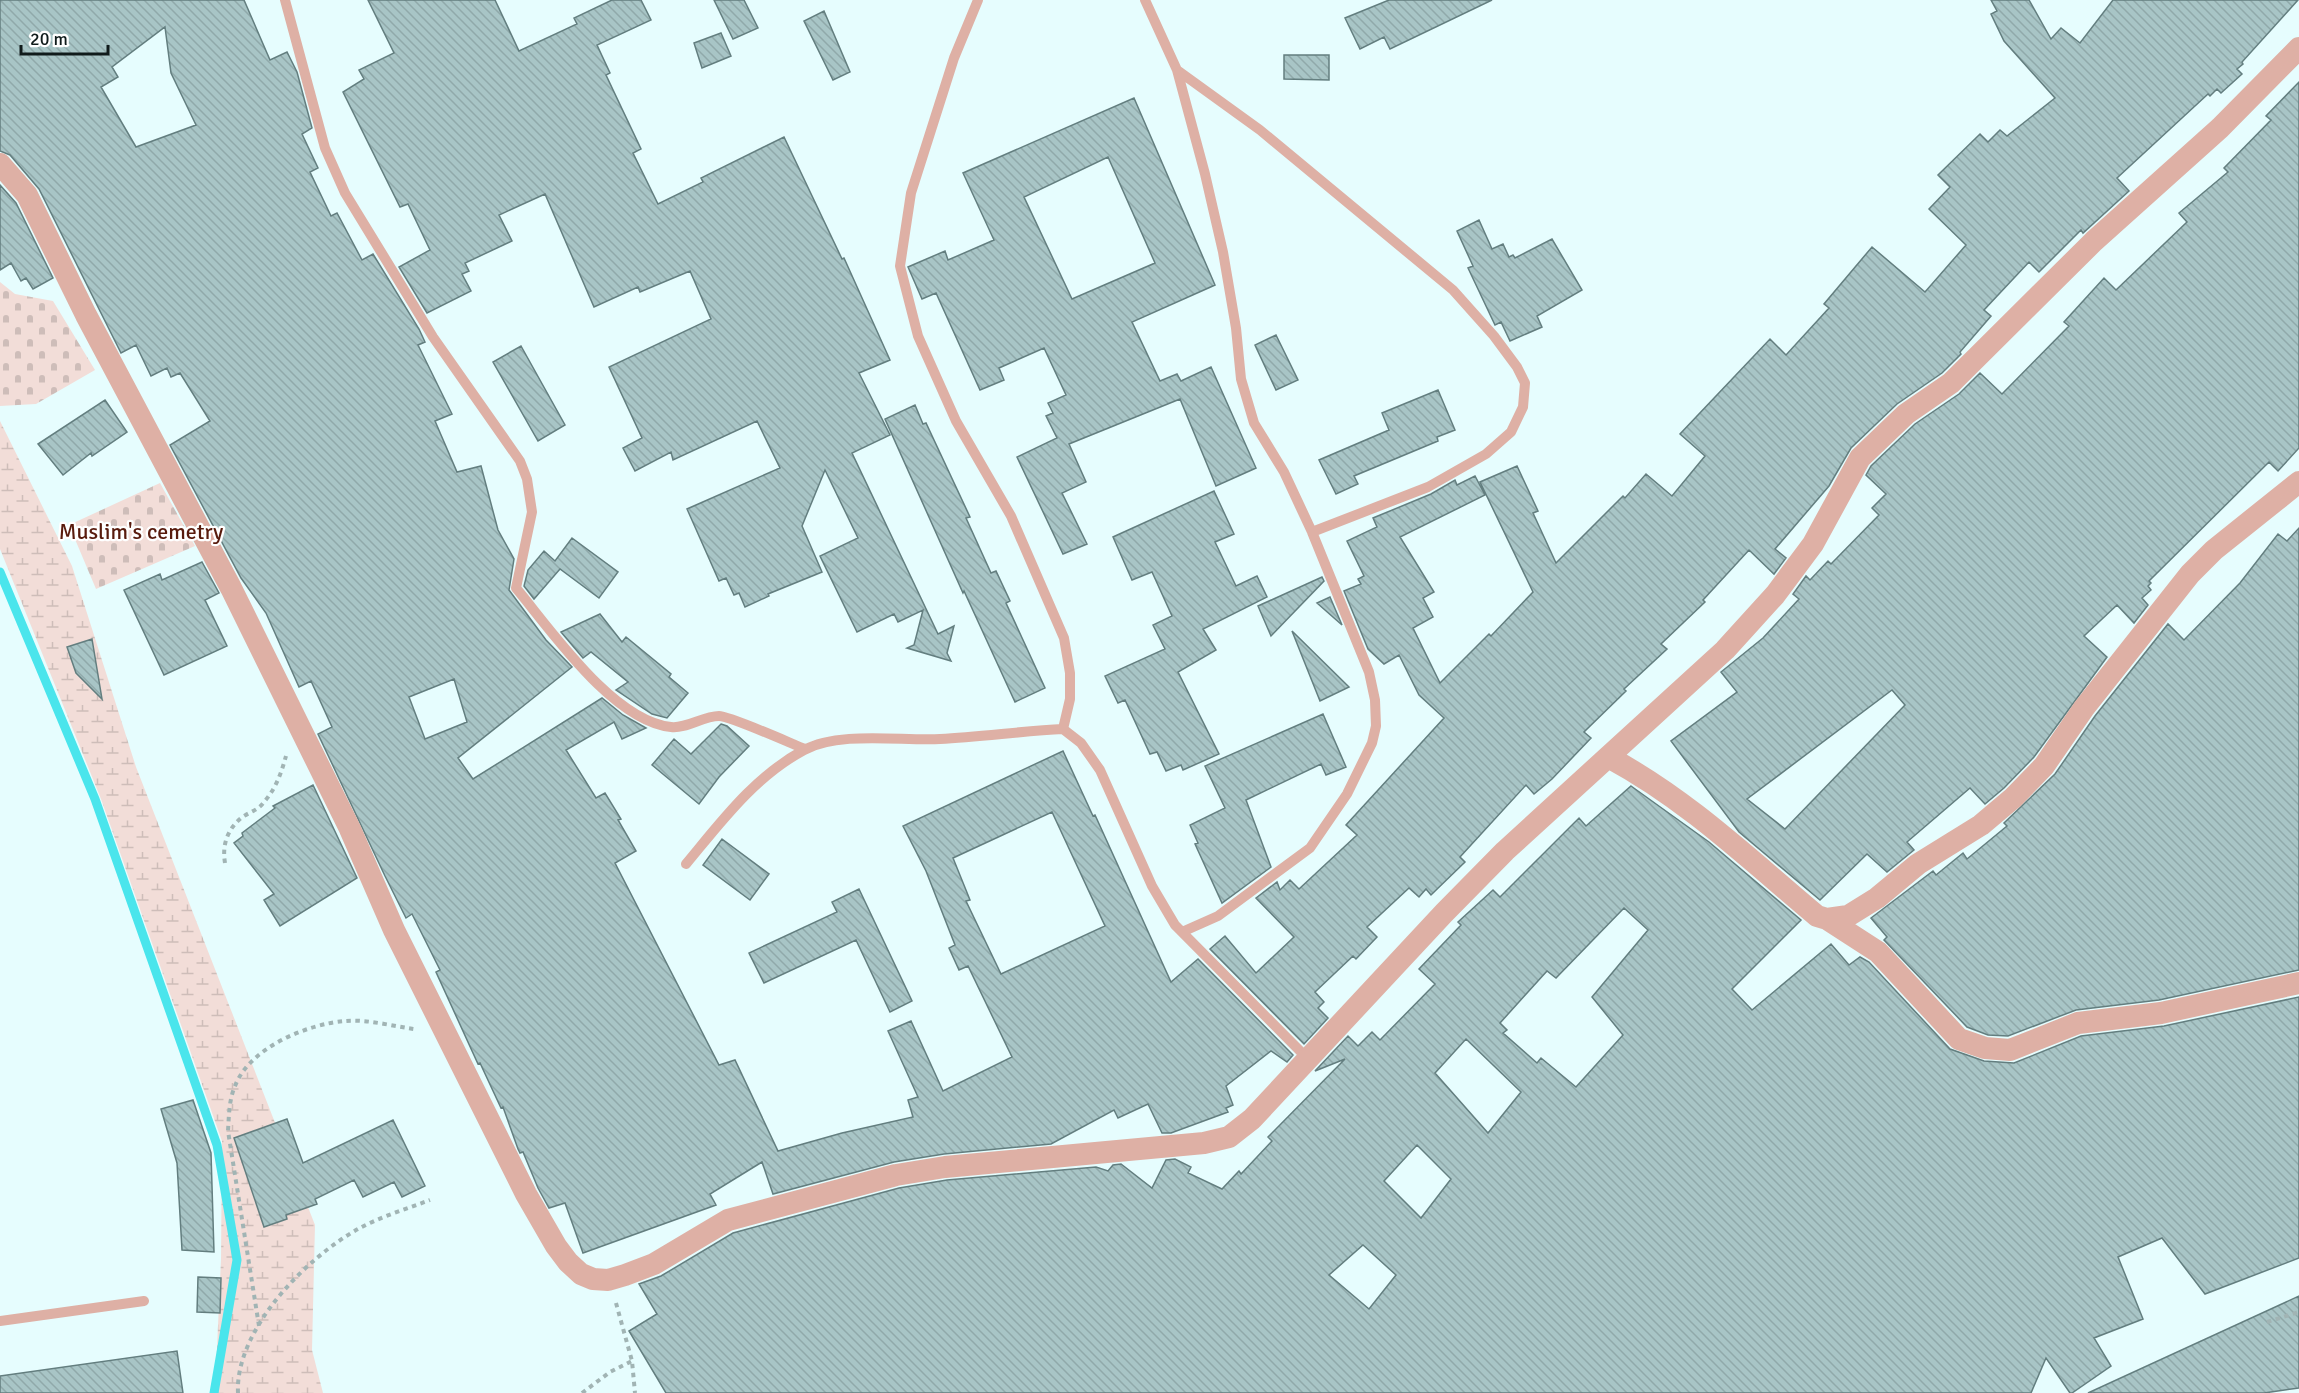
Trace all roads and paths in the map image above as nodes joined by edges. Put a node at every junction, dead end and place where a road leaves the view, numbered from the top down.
1 (285, 0) edge
2 (978, 0) edge
3 (1145, 0) edge
4 (2299, 48) edge
5 (1177, 70) junction
6 (0, 164) edge
7 (2299, 482) edge
8 (1312, 532) junction
9 (296, 721) junction
10 (1063, 729) junction
11 (805, 749) junction
12 (1610, 758) junction
13 (225, 864) dead end
14 (686, 864) dead end
15 (1827, 919) junction
16 (1182, 932) junction
17 (2299, 982) edge
18 (444, 1033) junction
19 (1307, 1058) junction
20 (430, 1200) dead end
21 (608, 1280) junction
22 (144, 1300) dead end
23 (2299, 1312) edge
24 (0, 1321) edge
25 (2267, 1322) dead end
26 (259, 1326) junction
27 (632, 1361) junction
28 (238, 1393) edge
29 (582, 1393) edge
30 (635, 1393) edge

1 - 11 lane
2 - 10 lane
3 - 5 lane
4 - 12 street
5 - 8 lane
5 - 8 lane
6 - 9 street
7 - 15 street
8 - 16 lane
9 - 13 path
9 - 18 street
10 - 11 lane
10 - 16 lane
11 - 14 lane
12 - 15 street
12 - 19 street
15 - 17 street
16 - 19 lane
18 - 21 street
18 - 26 path
19 - 21 street
20 - 26 path
21 - 27 path
22 - 24 lane
23 - 25 path
26 - 28 path
27 - 29 path
27 - 30 path

